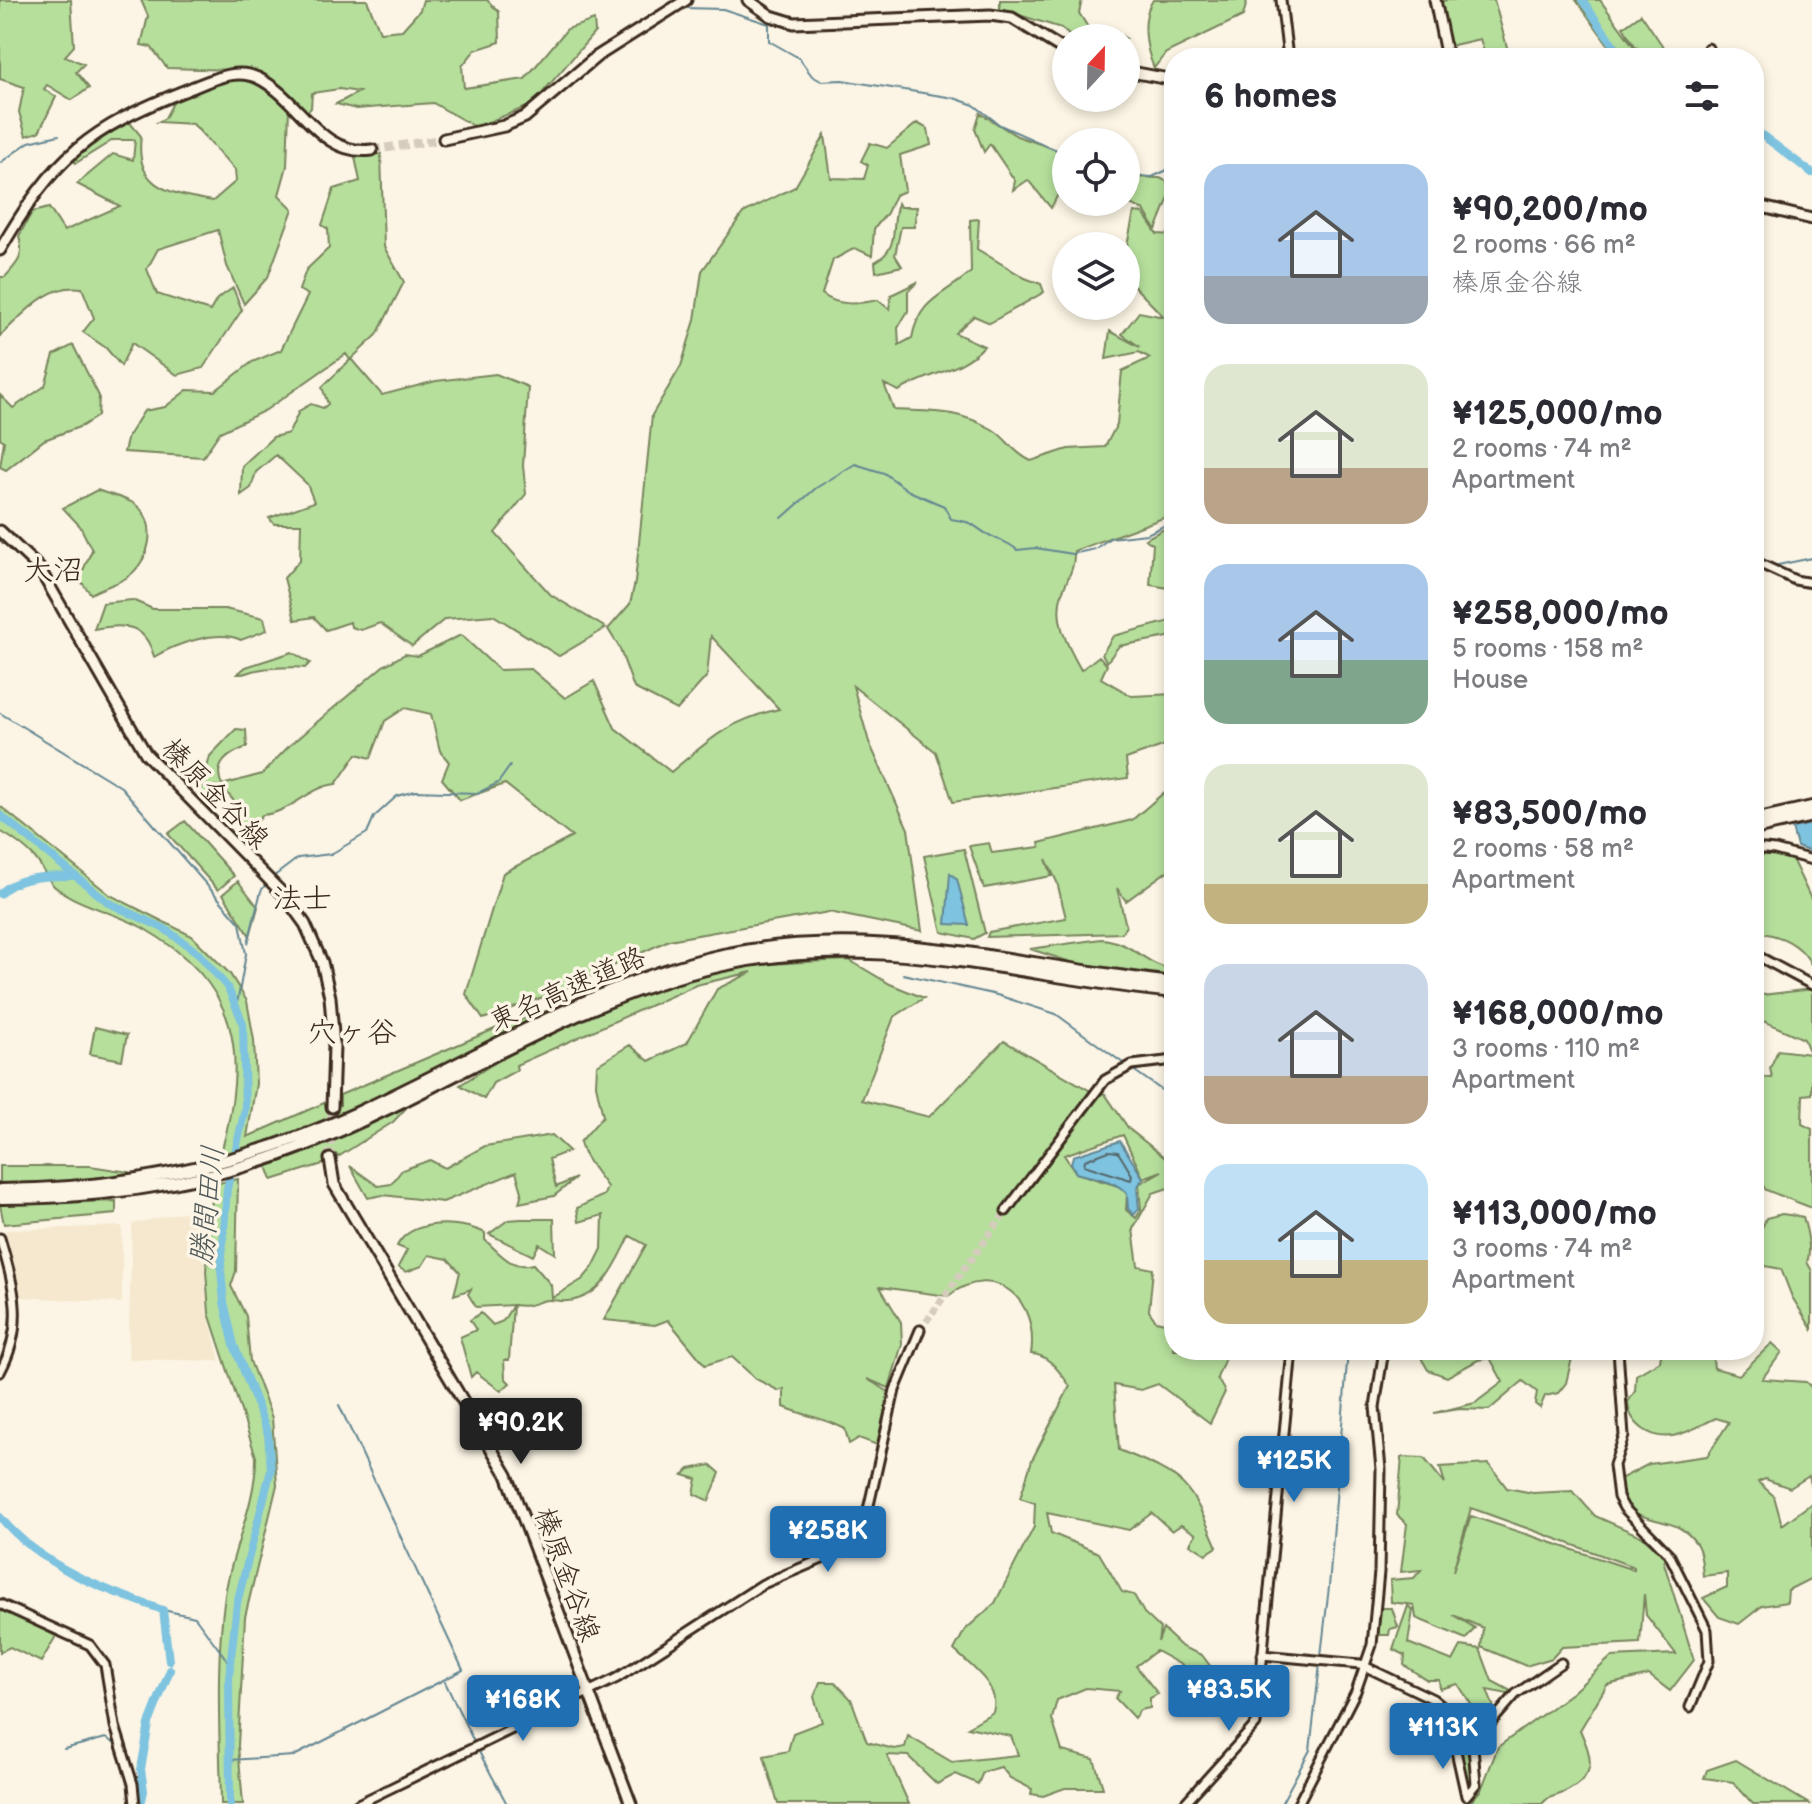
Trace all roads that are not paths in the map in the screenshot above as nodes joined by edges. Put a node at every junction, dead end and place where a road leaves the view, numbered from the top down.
1 (686, 0) edge
2 (748, 0) edge
3 (1281, 0) edge
4 (1435, 0) edge
5 (1052, 42) edge
6 (1287, 48) edge
7 (1445, 48) edge
8 (1140, 74) edge
9 (1164, 78) edge
10 (444, 139) tunnel mouth
11 (372, 150) tunnel mouth
12 (1764, 207) edge
13 (1812, 219) edge
14 (0, 250) edge
15 (0, 531) edge
16 (1764, 566) edge
17 (1812, 583) edge
18 (1812, 807) edge
19 (1812, 816) edge
20 (1764, 821) edge
21 (1767, 821) junction
22 (1764, 823) edge
23 (1764, 849) edge
24 (1812, 860) edge
25 (1764, 959) edge
26 (1164, 982) edge
27 (1812, 985) edge
28 (1164, 991) edge
29 (1164, 1061) edge
30 (332, 1107) tunnel mouth
31 (259, 1157) junction
32 (330, 1159) tunnel mouth
33 (104, 1189) junction
34 (0, 1190) edge
35 (0, 1198) edge
36 (1006, 1211) tunnel mouth
37 (0, 1238) edge
38 (920, 1330) tunnel mouth
39 (1291, 1360) edge
40 (1382, 1360) edge
41 (1619, 1360) edge
42 (0, 1372) edge
43 (0, 1604) edge
44 (1262, 1655) junction
45 (1561, 1663) dead end
46 (1367, 1666) junction
47 (588, 1693) junction
48 (1690, 1707) dead end
49 (135, 1804) edge
50 (358, 1804) edge
51 (631, 1804) edge
52 (1184, 1804) edge
53 (1298, 1804) edge

1 - 10 main road
2 - 5 main road
3 - 6 street
4 - 7 main road
8 - 9 main road
11 - 14 main road
12 - 13 main road
15 - 30 main road, 榛原金谷線
16 - 17 street
18 - 21 highway
19 - 21 highway
20 - 21 highway
21 - 22 highway
23 - 24 street
25 - 27 street
26 - 31 highway, 東名高速道路
28 - 31 highway, 東名高速道路
29 - 36 street
31 - 33 highway, 東名高速道路
32 - 47 main road, 榛原金谷線
33 - 34 highway, 東名高速道路
33 - 35 highway, 東名高速道路
37 - 42 street
38 - 47 street
39 - 44 street
40 - 46 street
41 - 48 street
43 - 49 street
44 - 46 street
44 - 52 street
45 - 46 street
46 - 53 street
47 - 50 street
47 - 51 main road, 榛原金谷線

